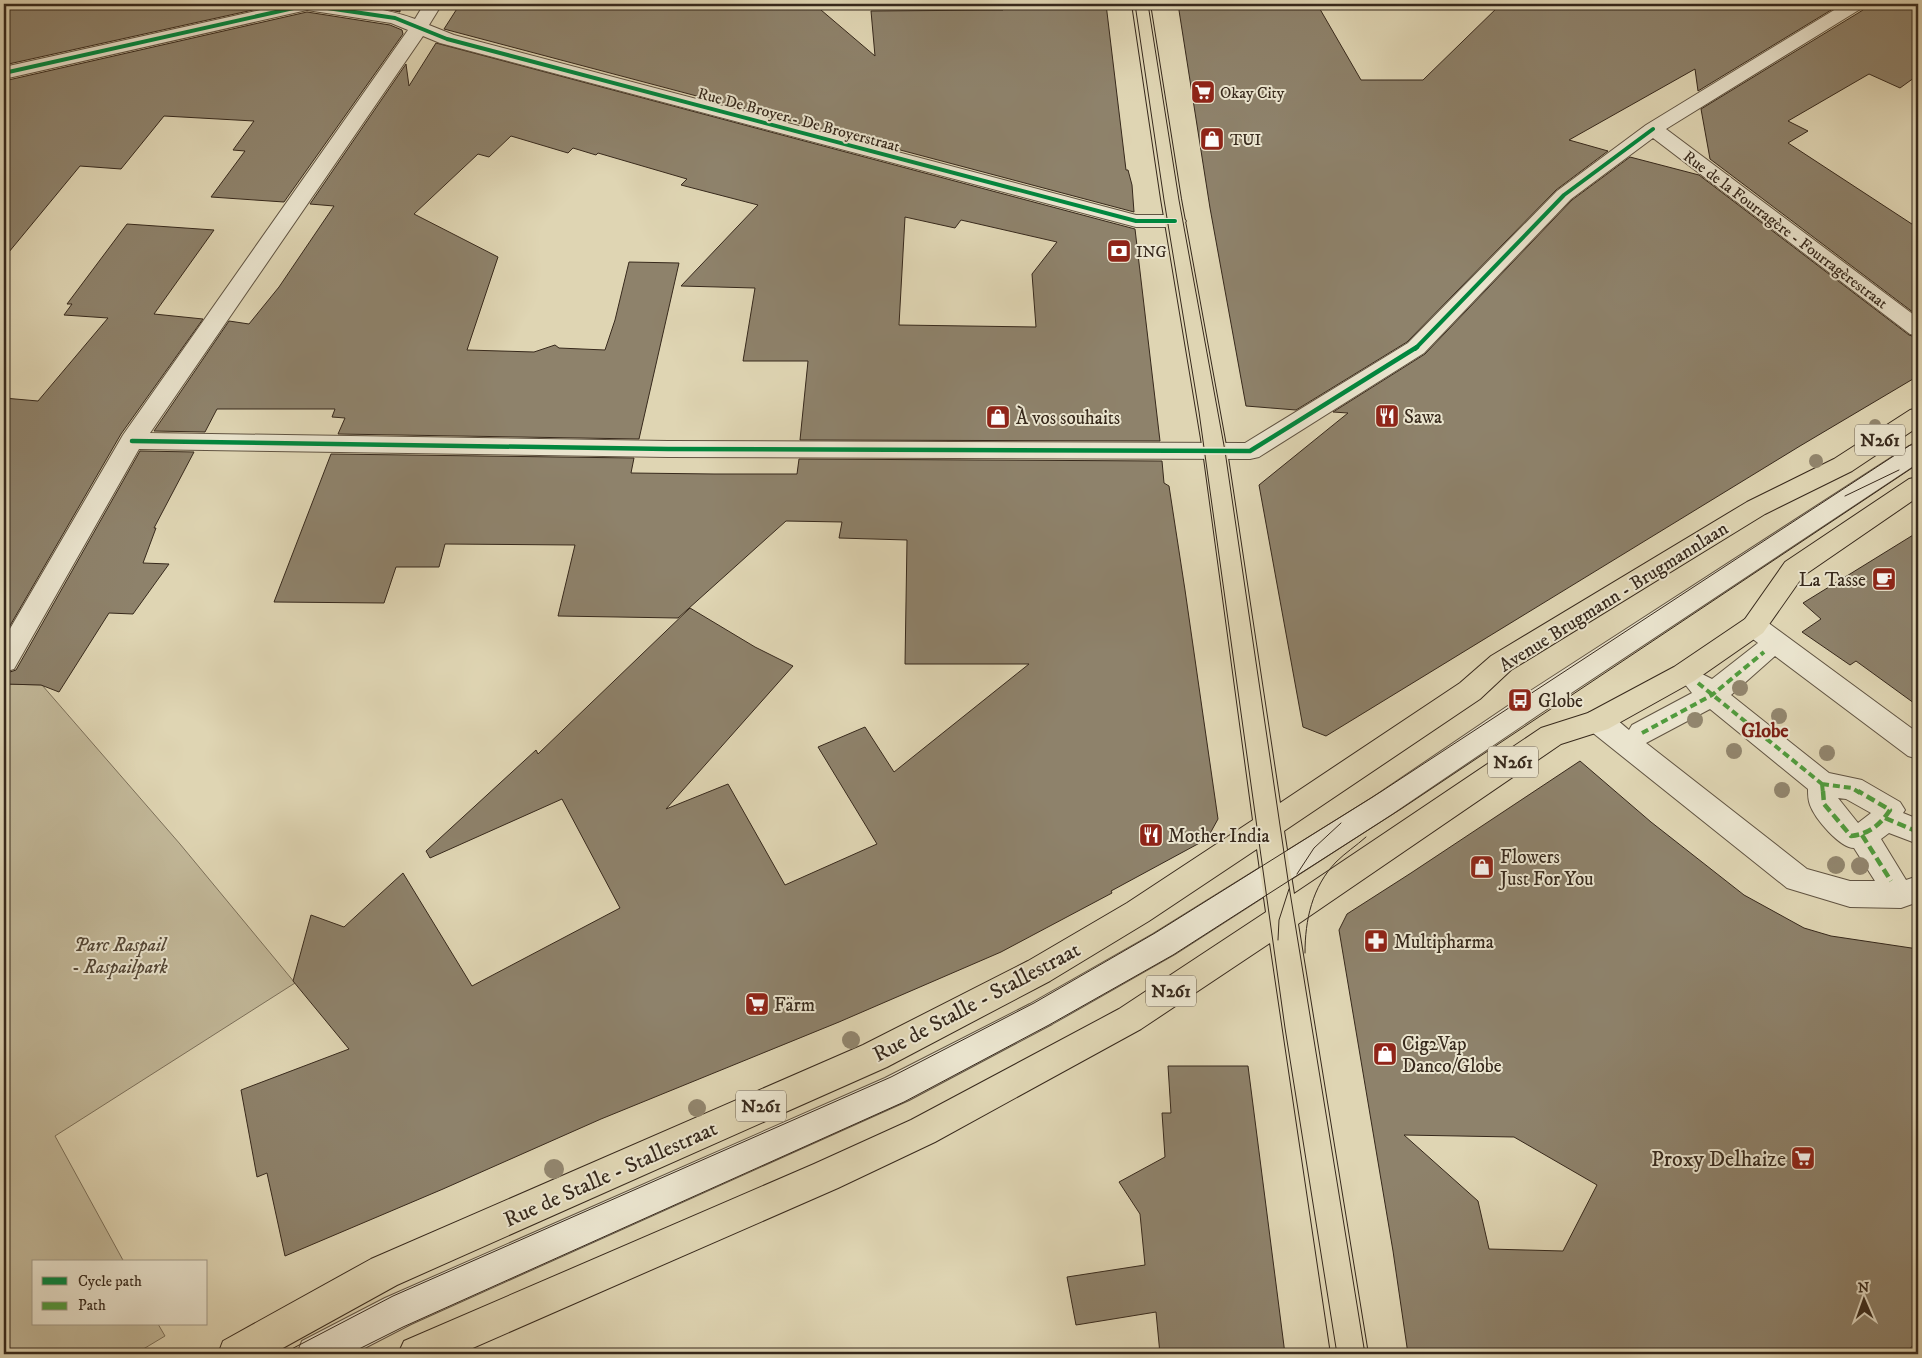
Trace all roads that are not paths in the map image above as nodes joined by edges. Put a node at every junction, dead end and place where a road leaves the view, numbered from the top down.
1 (432, 4) edge
2 (1141, 4) edge
3 (1856, 4) edge
4 (418, 28) junction
5 (4, 73) edge
6 (1653, 129) junction
7 (1175, 221) junction
8 (1918, 329) edge
9 (1918, 416) edge
10 (132, 441) junction
11 (1215, 451) junction
12 (1918, 452) edge
13 (1918, 485) edge
14 (1759, 639) junction
15 (4, 662) edge
16 (1705, 689) junction
17 (1598, 721) junction
18 (1642, 733) dead end
19 (1918, 748) edge
20 (1822, 784) junction
21 (1886, 818) junction
22 (1268, 826) junction
23 (1918, 832) edge
24 (1862, 835) junction
25 (1276, 873) junction
26 (1905, 885) edge
27 (1282, 918) junction
28 (236, 1354) edge
29 (315, 1354) edge
30 (417, 1354) edge
31 (1350, 1354) edge

1 - 4 street
2 - 7 main road
3 - 6 street
4 - 5 street, Rue De Broyer - De Broyerstraat
4 - 7 street, Rue De Broyer - De Broyerstraat
4 - 10 street
6 - 8 street, Rue de la Fourragère - Fourragèrestraat
6 - 11 street
7 - 11 main road
9 - 22 main road, Avenue Brugmann - Brugmannlaan / N261
10 - 11 street
10 - 15 street
11 - 22 main road
12 - 25 street
13 - 14 main road, N261
14 - 16 street
14 - 17 main road, N261
14 - 19 street
16 - 18 street
16 - 20 street
17 - 26 street
17 - 27 main road, N261
20 - 21 street
20 - 24 street
21 - 23 street
21 - 24 street
22 - 25 main road
22 - 28 main road, Rue de Stalle - Stallestraat / N261
24 - 26 street
25 - 27 main road
25 - 29 street, Rue de Stalle - Stallestraat
27 - 30 main road, N261
27 - 31 main road

